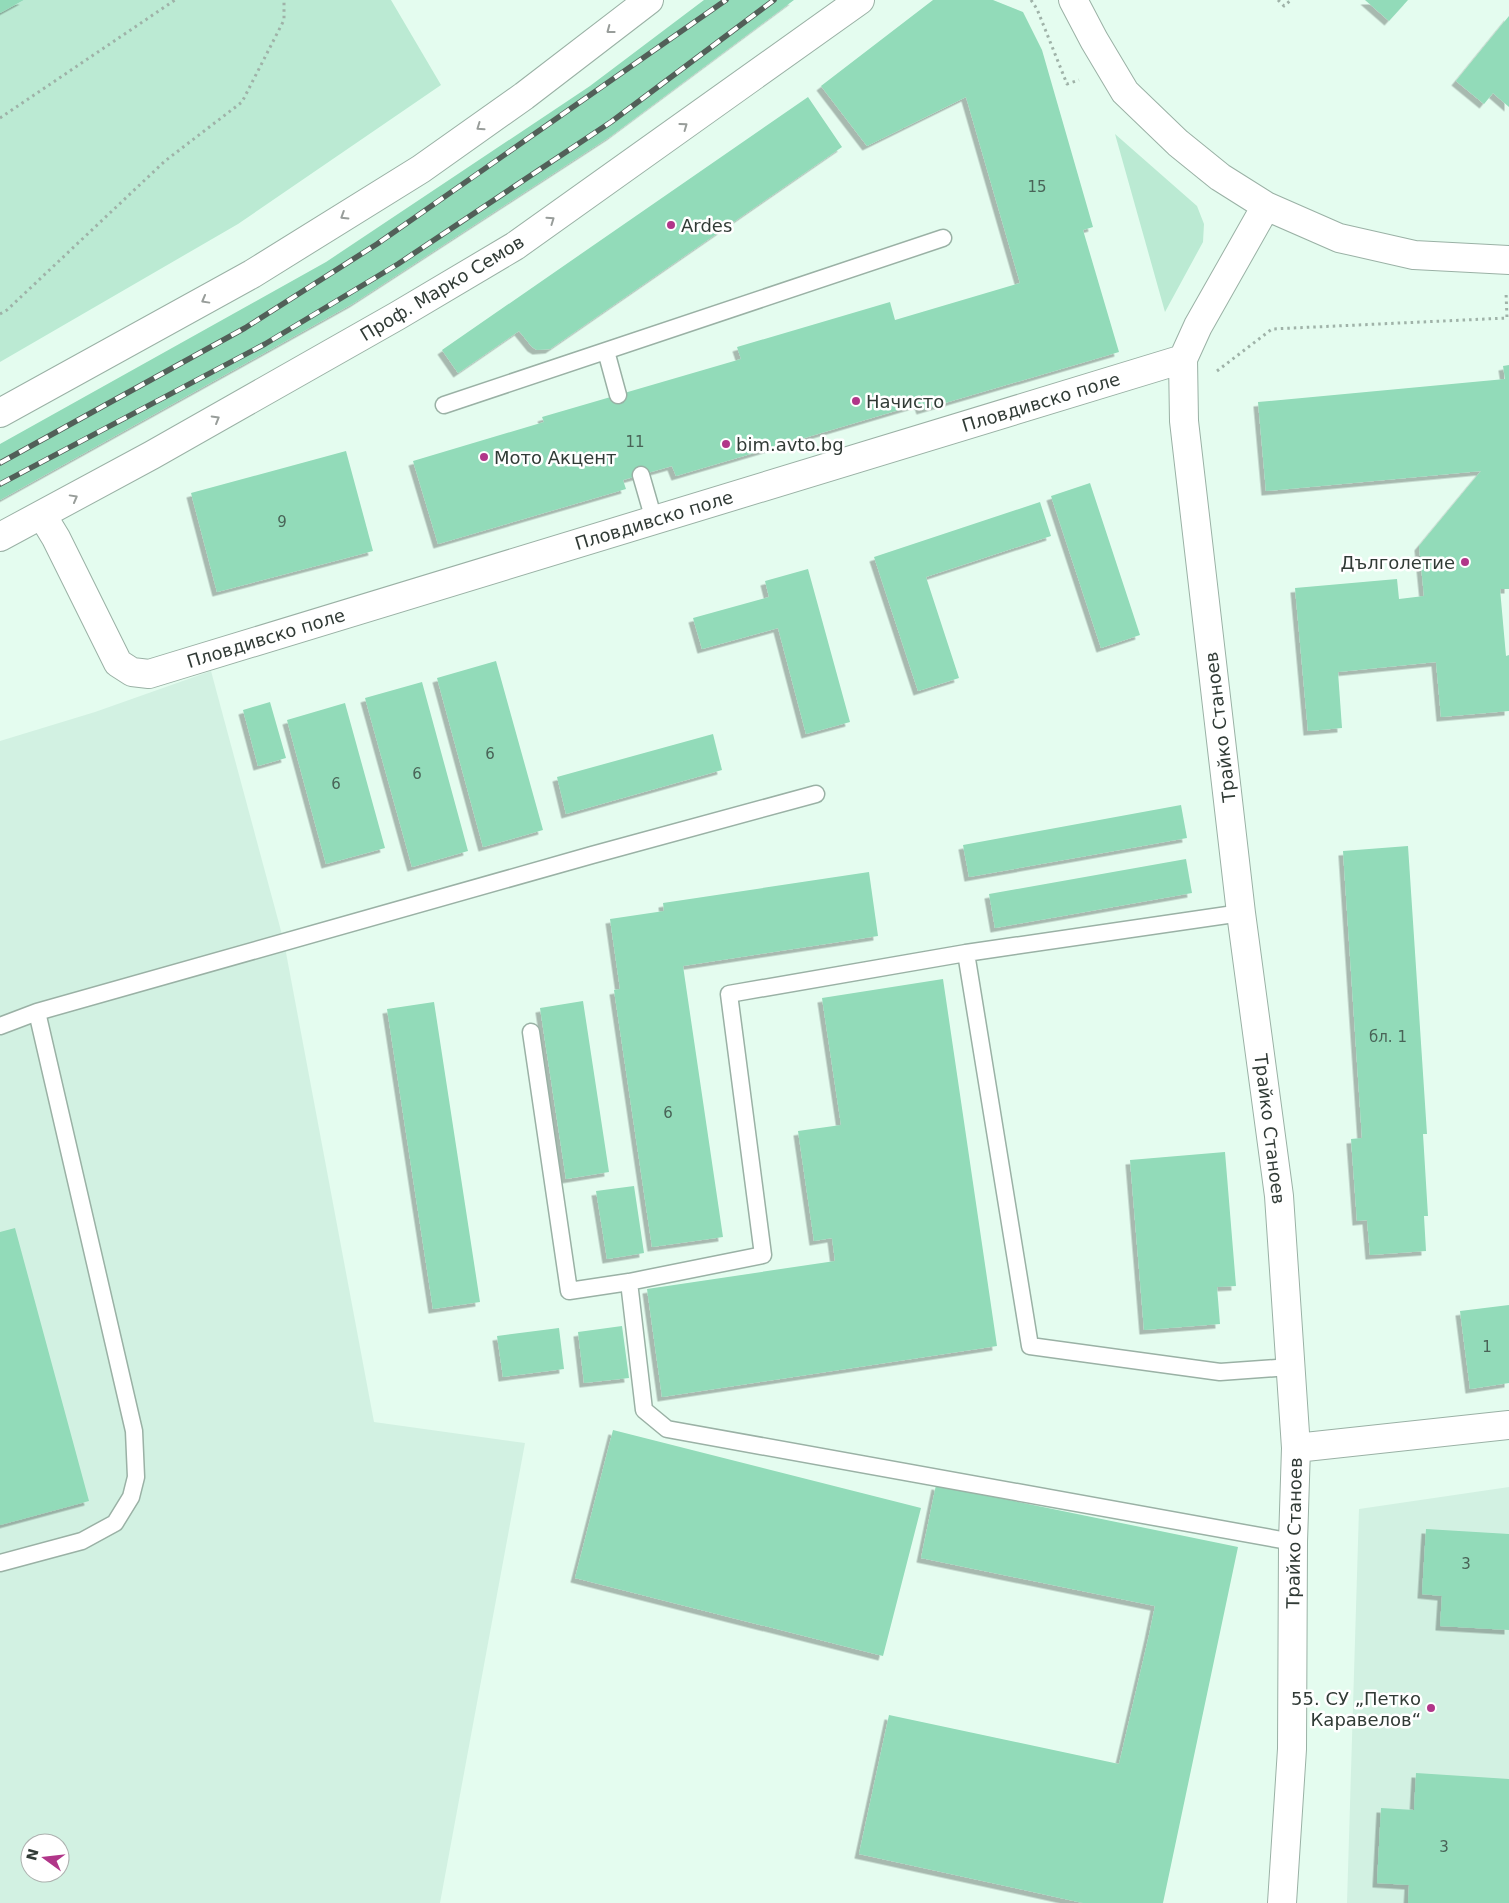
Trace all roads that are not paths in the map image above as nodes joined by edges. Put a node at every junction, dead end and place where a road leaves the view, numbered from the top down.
1 (649, 0) edge
2 (860, 0) edge
3 (1073, 0) edge
4 (1266, 206) junction
5 (943, 238) dead end
6 (1506, 260) edge
7 (606, 351) junction
8 (1183, 359) junction
9 (618, 395) dead end
10 (444, 405) dead end
11 (0, 413) edge
12 (642, 475) dead end
13 (42, 515) junction
14 (654, 520) junction
15 (0, 537) edge
16 (816, 794) dead end
17 (1241, 912) junction
18 (966, 953) junction
19 (37, 1012) junction
20 (0, 1026) edge
21 (531, 1032) dead end
22 (629, 1282) junction
23 (1290, 1367) junction
24 (1509, 1425) edge
25 (1296, 1448) junction
26 (1293, 1542) junction
27 (0, 1563) edge
28 (1282, 1903) edge

1 -> 11 street
13 -> 2 street, Проф. Марко Семов
3 - 4 street
4 - 6 street
4 - 8 street
5 - 7 lane
7 - 9 lane
7 - 10 lane
8 - 14 street, Пловдивско поле
8 - 17 street, Трайко Станоев
12 - 14 lane
13 - 14 street, Пловдивско поле
13 - 15 street, Проф. Марко Семов
16 - 19 lane
17 - 18 lane
17 - 23 street, Трайко Станоев
18 - 22 lane
18 - 23 lane
19 - 20 lane
19 - 27 lane
21 - 22 lane
22 - 26 lane
23 - 25 street, Трайко Станоев
24 - 25 street
25 - 26 street, Трайко Станоев
26 - 28 street, Трайко Станоев

